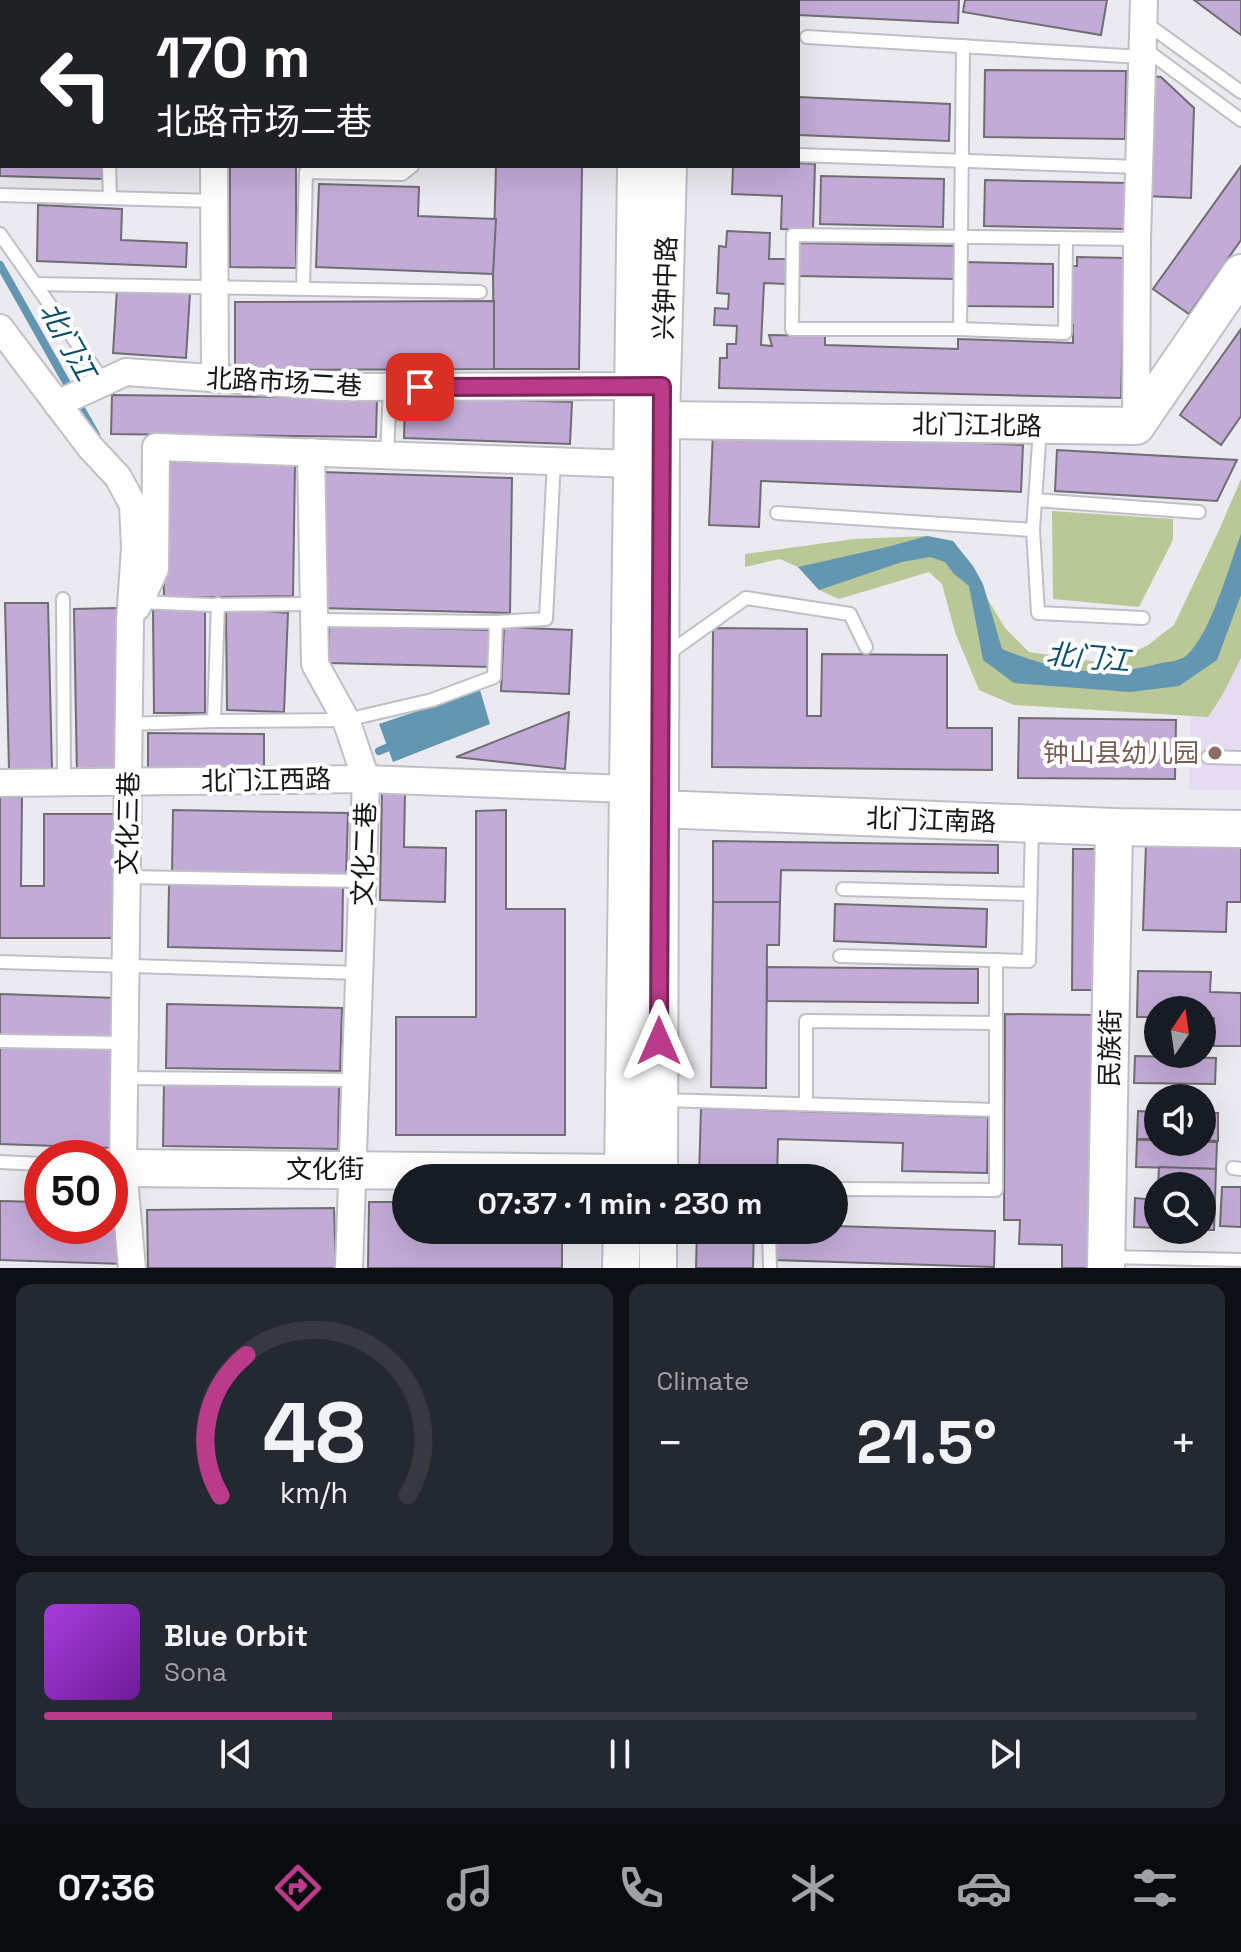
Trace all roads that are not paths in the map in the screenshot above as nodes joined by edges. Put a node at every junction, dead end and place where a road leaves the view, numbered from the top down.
1 (1143, 10) edge
2 (807, 37) dead end
3 (963, 46) junction
4 (1142, 52) junction
5 (1241, 92) edge
6 (1241, 120) edge
7 (800, 155) edge
8 (962, 161) junction
9 (1139, 167) junction
10 (109, 168) edge
11 (214, 168) edge
12 (410, 168) edge
13 (636, 168) edge
14 (668, 168) edge
15 (0, 195) edge
16 (110, 198) junction
17 (214, 201) junction
18 (0, 234) edge
19 (961, 237) junction
20 (1066, 239) junction
21 (1137, 239) junction
22 (1241, 273) edge
23 (35, 284) junction
24 (214, 286) junction
25 (303, 288) junction
26 (480, 292) dead end
27 (0, 328) edge
28 (960, 329) junction
29 (215, 379) junction
30 (104, 382) junction
31 (390, 387) junction
32 (647, 403) junction
33 (57, 404) junction
34 (1040, 426) junction
35 (1136, 426) junction
36 (311, 452) junction
37 (387, 455) junction
38 (554, 461) junction
39 (647, 463) junction
40 (1035, 500) junction
41 (1199, 512) dead end
42 (777, 513) dead end
43 (1033, 530) junction
44 (63, 599) dead end
45 (218, 604) junction
46 (135, 611) junction
47 (314, 612) junction
48 (1143, 618) dead end
49 (496, 622) junction
50 (866, 647) dead end
51 (660, 659) junction
52 (346, 720) junction
53 (214, 721) junction
54 (129, 724) junction
55 (1208, 757) dead end
56 (1241, 758) edge
57 (366, 779) junction
58 (128, 781) junction
59 (64, 782) junction
60 (0, 783) edge
61 (628, 789) junction
62 (659, 809) junction
63 (1032, 824) junction
64 (1114, 827) junction
65 (1241, 829) edge
66 (127, 877) junction
67 (363, 881) junction
68 (843, 889) dead end
69 (1030, 894) junction
70 (840, 956) dead end
71 (996, 960) junction
72 (0, 962) edge
73 (126, 964) junction
74 (360, 973) junction
75 (996, 1023) junction
76 (0, 1041) edge
77 (125, 1043) junction
78 (124, 1078) junction
79 (355, 1080) junction
80 (659, 1099) junction
81 (806, 1103) junction
82 (995, 1110) junction
83 (119, 1140) edge
84 (0, 1162) edge
85 (24, 1163) edge
86 (623, 1164) edge
87 (659, 1164) edge
88 (128, 1167) edge
89 (352, 1169) junction
90 (392, 1170) edge
91 (848, 1189) edge
92 (128, 1241) edge
93 (622, 1244) edge
94 (658, 1244) edge
95 (769, 1244) edge
96 (1241, 1260) edge
97 (1106, 1262) edge
98 (132, 1268) edge
99 (349, 1268) edge
100 (621, 1268) edge
101 (658, 1268) edge
102 (770, 1268) edge

1 - 4 street
1 - 5 lane
2 - 3 lane
3 - 4 lane
3 - 8 lane
4 - 6 lane
4 - 9 street
7 - 8 lane
8 - 9 lane
8 - 19 lane
9 - 21 street
10 - 16 lane
11 - 17 street
12 - 25 lane
13 - 32 street, 兴钟中路
14 - 32 street, 兴钟中路
15 - 16 lane
16 - 17 lane
17 - 24 street
18 - 23 lane
19 - 20 lane
19 - 28 lane
19 - 28 lane
20 - 21 lane
20 - 28 lane
21 - 35 street
22 - 35 street
23 - 24 lane
23 - 30 lane
24 - 25 lane
24 - 29 street
25 - 26 lane
27 - 33 street, 文化三巷
29 - 30 street, 北路市场二巷
29 - 31 street, 北路市场二巷
30 - 33 street, 北路市场二巷
31 - 32 street, 北路市场二巷
31 - 37 lane
32 - 34 street, 北门江北路
32 - 39 street, 兴钟中路
33 - 46 street, 文化三巷
34 - 35 street, 北门江北路
34 - 40 lane
36 - 37 street
36 - 46 street
36 - 47 street, 文化二巷
37 - 38 street
38 - 39 street
38 - 49 lane
39 - 51 street, 兴钟中路
39 - 61 street, 兴钟中路
40 - 41 lane
40 - 43 lane
42 - 43 lane
43 - 48 lane
44 - 59 lane
45 - 46 lane
45 - 47 lane
45 - 53 lane
46 - 54 street, 文化三巷
47 - 49 lane
47 - 52 street, 文化二巷
49 - 52 lane
50 - 51 lane
51 - 62 street, 兴钟中路
52 - 53 lane
52 - 57 street, 文化二巷
53 - 54 lane
54 - 58 street, 文化三巷
55 - 56 lane
57 - 58 street, 北门江西路
57 - 61 street, 北门江西路
57 - 67 street, 文化二巷
58 - 59 street, 北门江西路
58 - 66 street, 文化三巷
59 - 60 street, 北门江西路
61 - 62 street
61 - 86 street, 兴钟中路
62 - 63 street, 北门江南路
62 - 80 street, 兴钟中路
63 - 64 street, 北门江南路
63 - 69 lane
64 - 65 street, 北门江南路
64 - 97 street, 民族街
66 - 67 lane
66 - 73 street, 文化三巷
67 - 74 street, 文化二巷
68 - 69 lane
69 - 71 lane
70 - 71 lane
71 - 75 lane
72 - 73 lane
73 - 74 lane
73 - 77 street, 文化三巷
74 - 79 street, 文化二巷
75 - 81 lane
75 - 82 lane
76 - 77 lane
77 - 78 street, 文化三巷
78 - 79 lane
78 - 83 street, 文化三巷
79 - 89 street, 文化二巷
80 - 81 lane
80 - 87 street, 兴钟中路
81 - 82 lane
82 - 91 lane
84 - 85 lane
88 - 89 street, 文化街
89 - 90 street, 文化街
89 - 99 street, 文化二巷
92 - 98 street, 文化三巷
93 - 100 street
94 - 101 street
95 - 102 lane
96 - 97 lane

